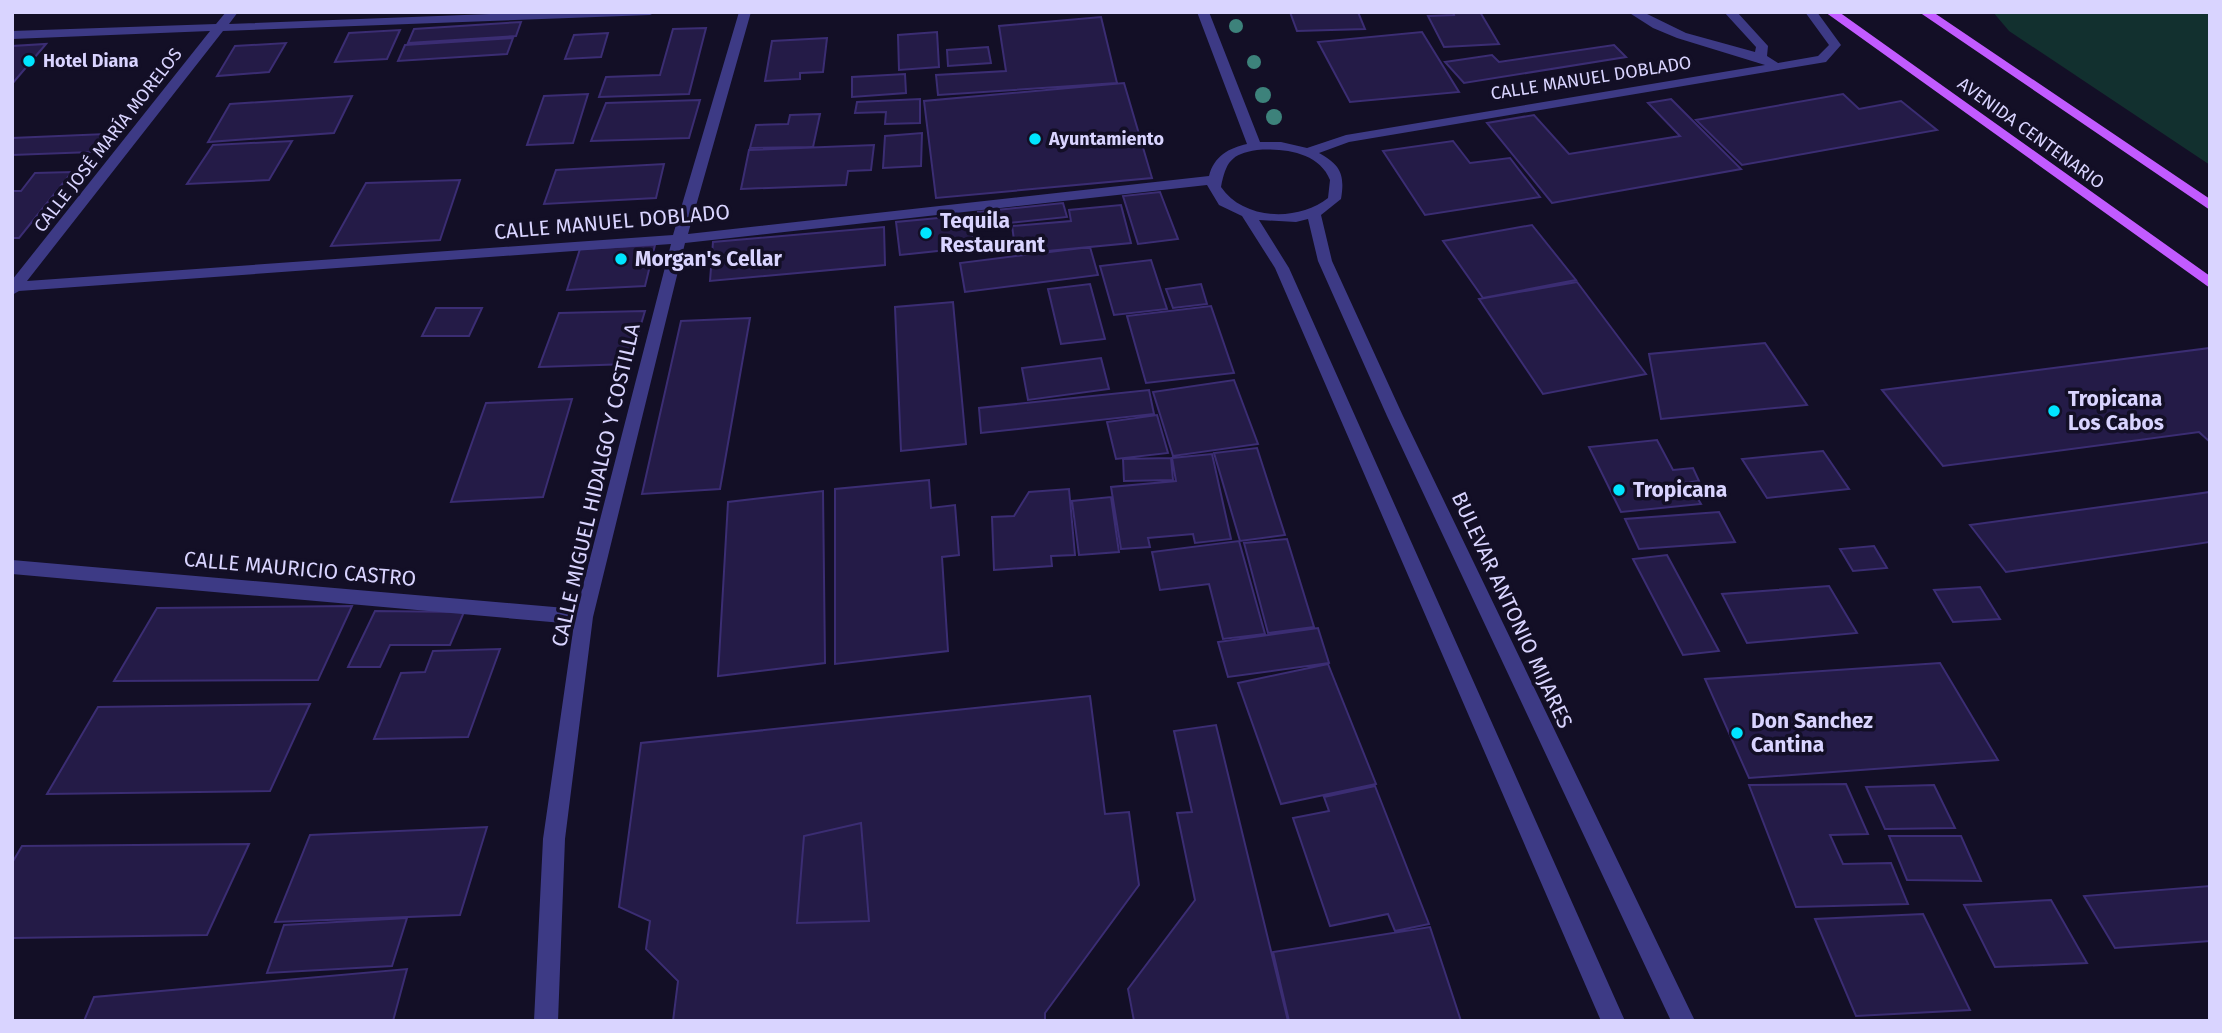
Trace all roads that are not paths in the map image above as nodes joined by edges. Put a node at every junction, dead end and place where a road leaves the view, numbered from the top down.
1 (232, 12) edge
2 (650, 12) edge
3 (745, 12) edge
4 (1203, 12) edge
5 (1634, 12) edge
6 (1730, 12) edge
7 (1811, 12) edge
8 (1831, 12) edge
9 (1925, 12) edge
10 (218, 29) junction
11 (12, 35) edge
12 (1761, 55) junction
13 (1778, 68) junction
14 (1255, 147) junction
15 (1308, 152) junction
16 (1213, 180) junction
17 (2210, 206) edge
18 (1314, 213) junction
19 (1248, 214) junction
20 (679, 239) junction
21 (2210, 283) edge
22 (13, 288) edge
23 (12, 567) edge
24 (584, 617) junction
25 (546, 1021) edge
26 (1613, 1021) edge
27 (1683, 1021) edge

1 - 10 street, CALLE JOSÉ MARÍA MORELOS
2 - 10 street
3 - 20 street, CALLE MIGUEL HIDALGO Y COSTILLA
4 - 14 street
5 - 12 street
6 - 12 street
7 - 13 street, CALLE MANUEL DOBLADO
8 - 21 main road, AVENIDA CENTENARIO
9 - 17 main road, AVENIDA CENTENARIO
10 - 11 street
10 - 22 street, CALLE JOSÉ MARÍA MORELOS
12 - 13 street
13 - 15 street, CALLE MANUEL DOBLADO
14 - 15 street
14 - 16 street
15 - 18 street
16 - 19 street
16 - 20 street, CALLE MANUEL DOBLADO
18 - 19 street
18 - 27 street, BULEVAR ANTONIO MIJARES
19 - 26 street
20 - 22 street, CALLE MANUEL DOBLADO
20 - 24 street, CALLE MIGUEL HIDALGO Y COSTILLA
23 - 24 street, CALLE MAURICIO CASTRO
24 - 25 street, CALLE MIGUEL HIDALGO Y COSTILLA

